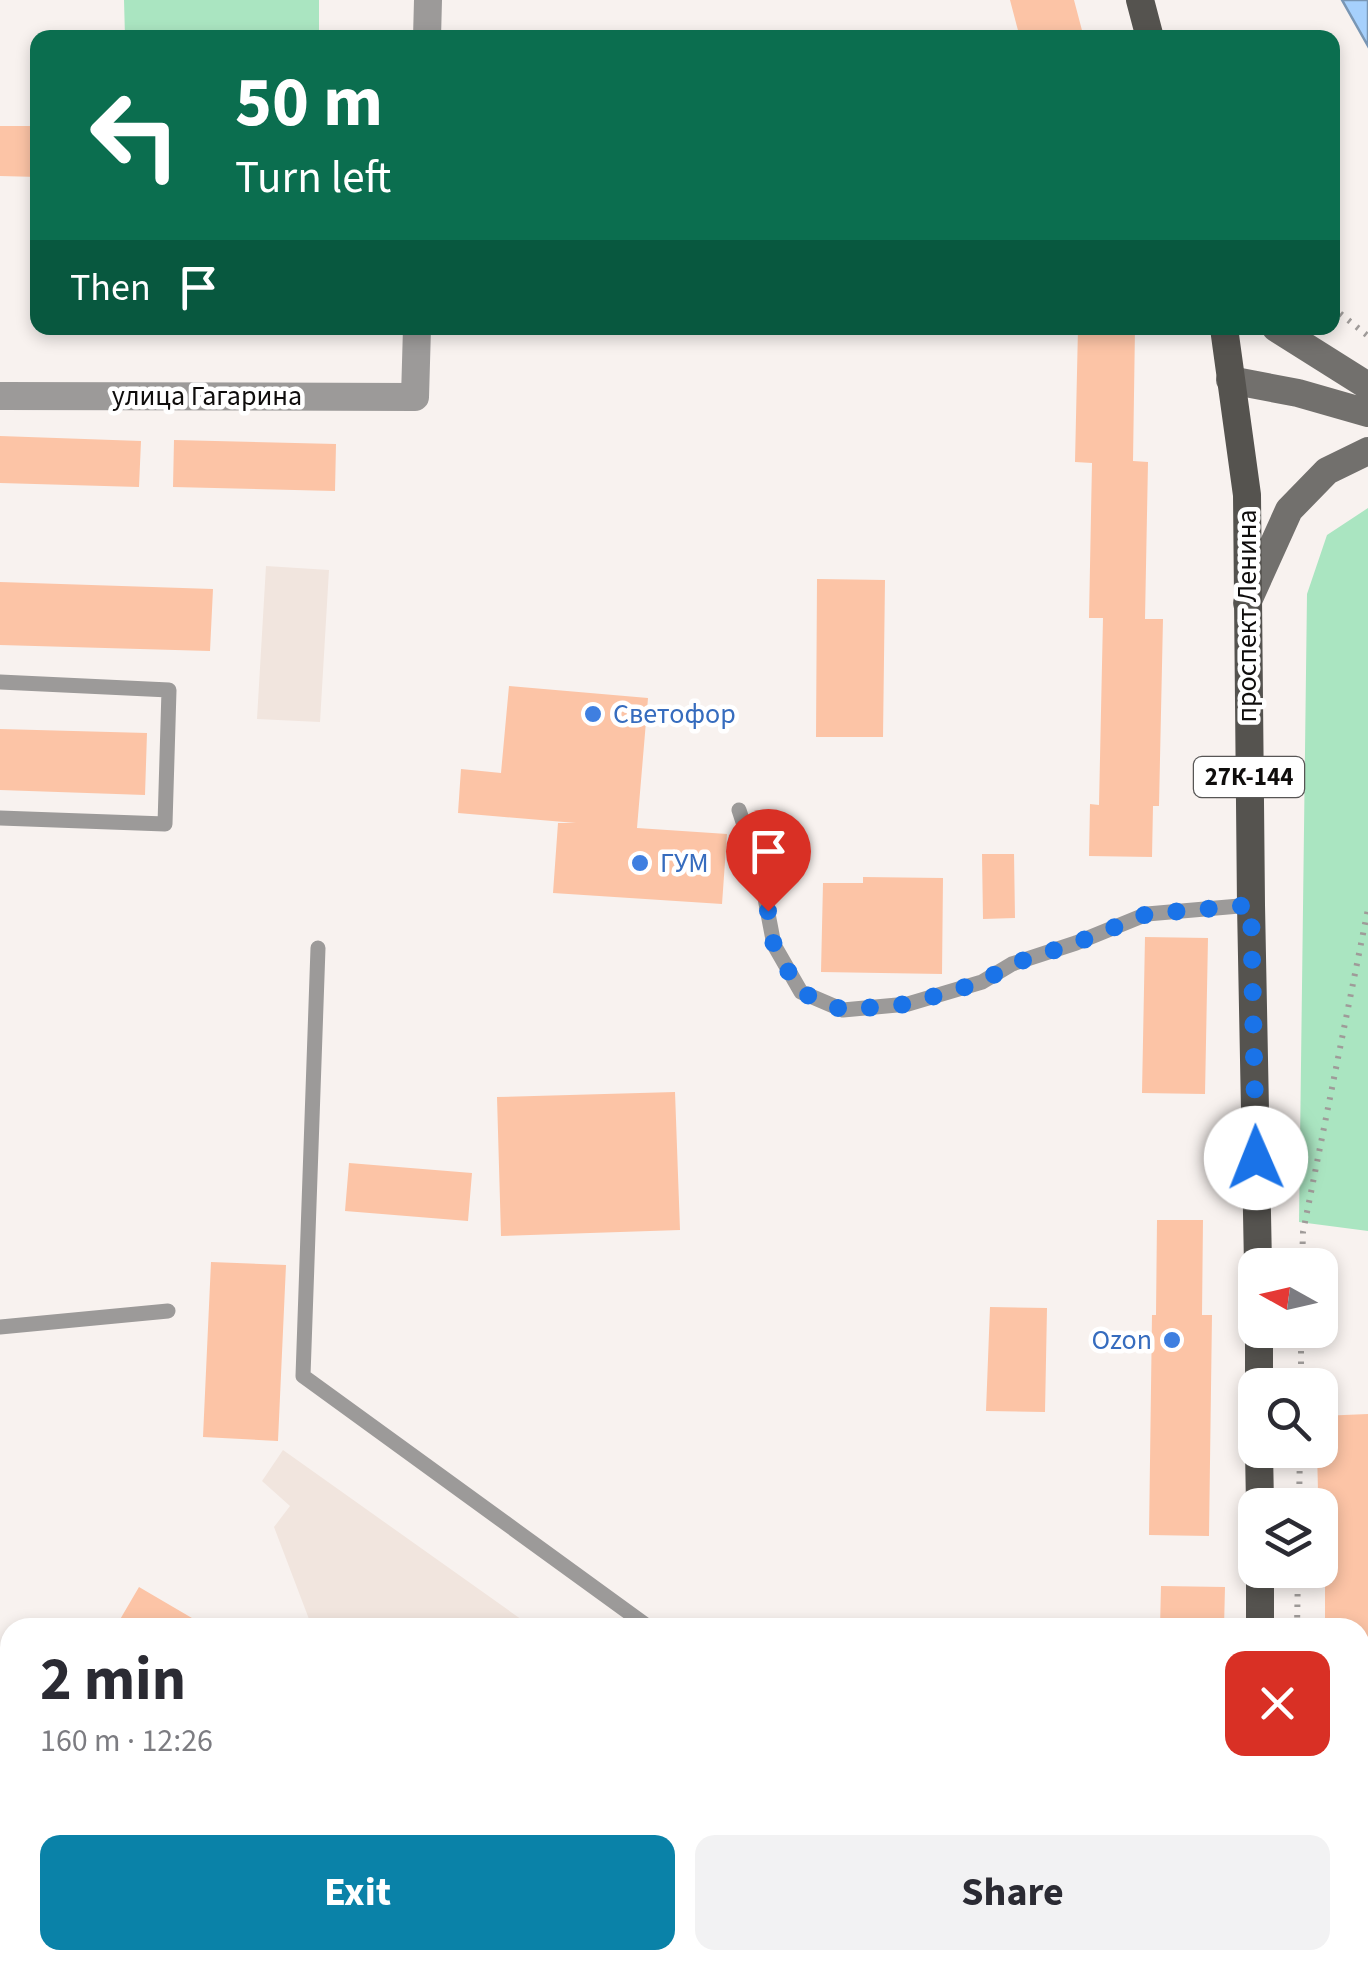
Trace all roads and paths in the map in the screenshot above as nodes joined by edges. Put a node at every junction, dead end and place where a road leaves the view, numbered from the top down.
1 (428, 0) edge
2 (1140, 0) edge
3 (427, 30) edge
4 (1148, 30) edge
5 (1340, 313) edge
6 (417, 335) edge
7 (1225, 335) edge
8 (1287, 335) edge
9 (1368, 336) edge
10 (1230, 380) junction
11 (1368, 386) edge
12 (0, 396) edge
13 (1368, 413) edge
14 (1368, 450) edge
15 (1247, 604) junction
16 (0, 682) edge
17 (739, 810) dead end
18 (0, 818) edge
19 (1251, 905) junction
20 (1368, 909) edge
21 (318, 948) dead end
22 (1258, 1248) edge
23 (1302, 1248) edge
24 (168, 1312) dead end
25 (0, 1327) edge
26 (1260, 1588) edge
27 (1298, 1588) edge
28 (636, 1618) edge
29 (1260, 1618) edge
30 (1297, 1618) edge

1 - 3 street
2 - 4 main road
5 - 9 path
6 - 12 street, улица Гагарина
7 - 10 main road, проспект Ленина / 27К-144
8 - 11 main road
10 - 13 main road
10 - 15 main road, проспект Ленина / 27К-144
14 - 15 main road
15 - 19 main road, проспект Ленина / 27К-144
16 - 18 lane
17 - 19 lane
19 - 22 main road, проспект Ленина / 27К-144
20 - 23 path
21 - 28 lane
24 - 25 lane
26 - 29 main road
27 - 30 path

